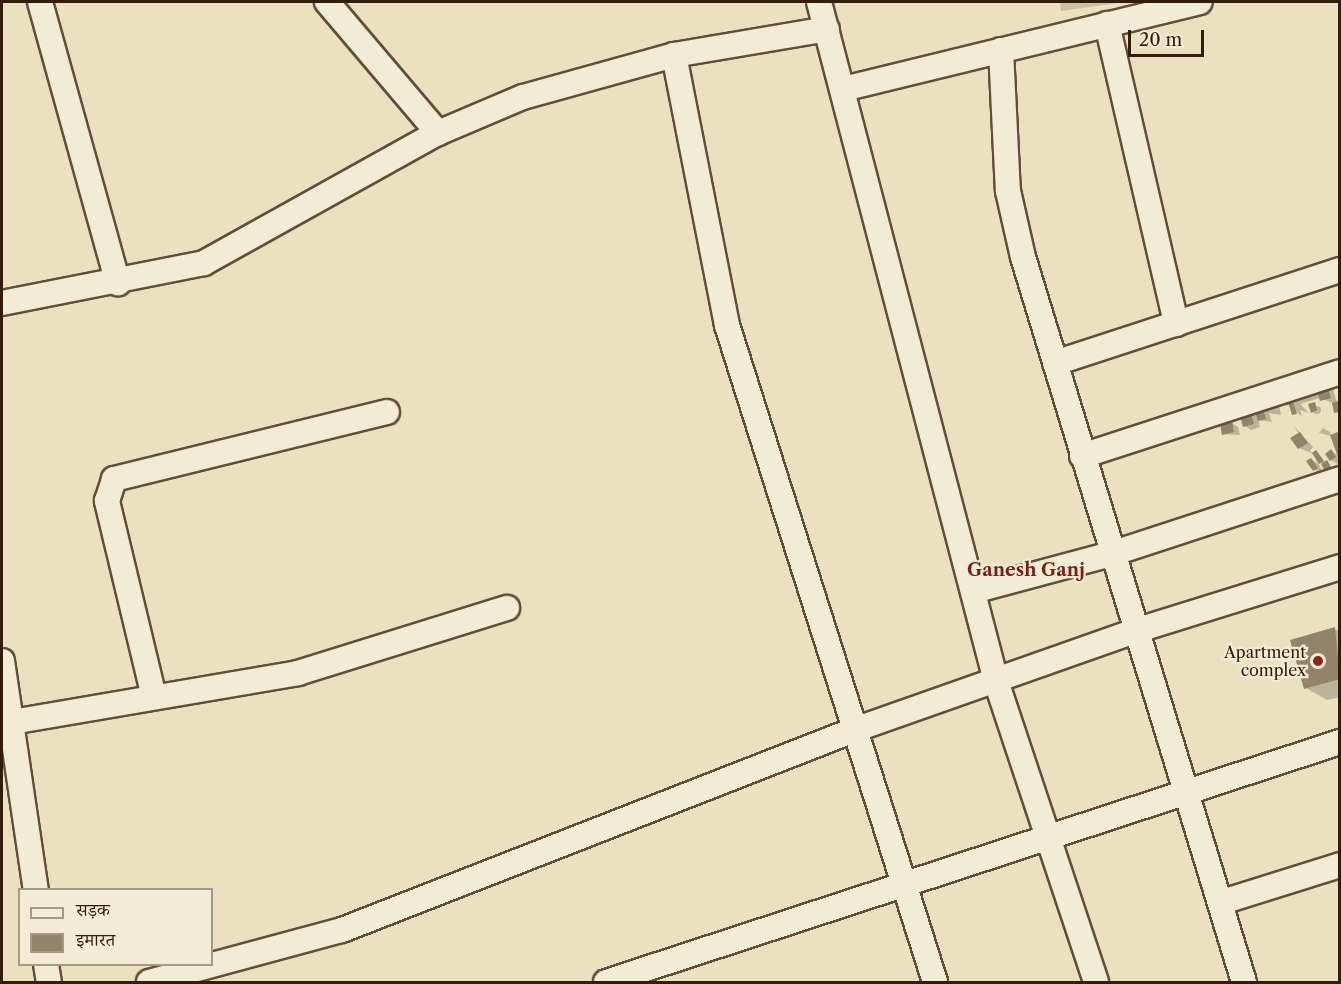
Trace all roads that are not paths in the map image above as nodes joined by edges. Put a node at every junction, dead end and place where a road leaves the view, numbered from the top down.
1 (40, 2) edge
2 (327, 2) edge
3 (819, 2) edge
4 (1200, 2) edge
5 (1107, 24) junction
6 (827, 29) junction
7 (1001, 50) junction
8 (674, 55) junction
9 (843, 89) junction
10 (438, 133) junction
11 (1340, 270) edge
12 (118, 283) junction
13 (3, 297) edge
14 (1176, 324) junction
15 (1055, 363) junction
16 (1340, 372) edge
17 (387, 412) dead end
18 (1082, 456) junction
19 (1340, 479) edge
20 (1112, 554) junction
21 (1340, 567) edge
22 (973, 591) junction
23 (507, 608) dead end
24 (1135, 631) junction
25 (2, 661) edge
26 (996, 681) junction
27 (154, 697) junction
28 (12, 722) junction
29 (854, 730) junction
30 (1340, 742) edge
31 (1185, 793) junction
32 (1046, 838) junction
33 (1340, 865) edge
34 (904, 885) junction
35 (36, 888) edge
36 (1221, 902) junction
37 (213, 965) edge
38 (46, 966) edge
39 (208, 966) edge
40 (49, 982) edge
41 (149, 982) edge
42 (606, 982) edge
43 (935, 982) edge
44 (1096, 982) edge
45 (1244, 982) edge

1 - 12 street
2 - 10 street
3 - 6 street
4 - 5 street
5 - 7 street
5 - 14 street
6 - 8 street
6 - 9 street
7 - 9 street
7 - 15 street
8 - 10 street
8 - 29 street
9 - 22 street
10 - 12 street
11 - 14 street
12 - 13 street
14 - 15 street
15 - 18 street
16 - 18 street
17 - 27 street
18 - 20 street
19 - 20 street
20 - 22 street
20 - 24 street
21 - 24 street
22 - 26 street
23 - 27 street
24 - 26 street
24 - 31 street
25 - 28 street
26 - 29 street
26 - 32 street
27 - 28 street
28 - 35 street
29 - 34 street
29 - 37 street
30 - 31 street
31 - 32 street
31 - 36 street
32 - 34 street
32 - 44 street
33 - 36 street
34 - 42 street
34 - 43 street
36 - 45 street
38 - 40 street
39 - 41 street

